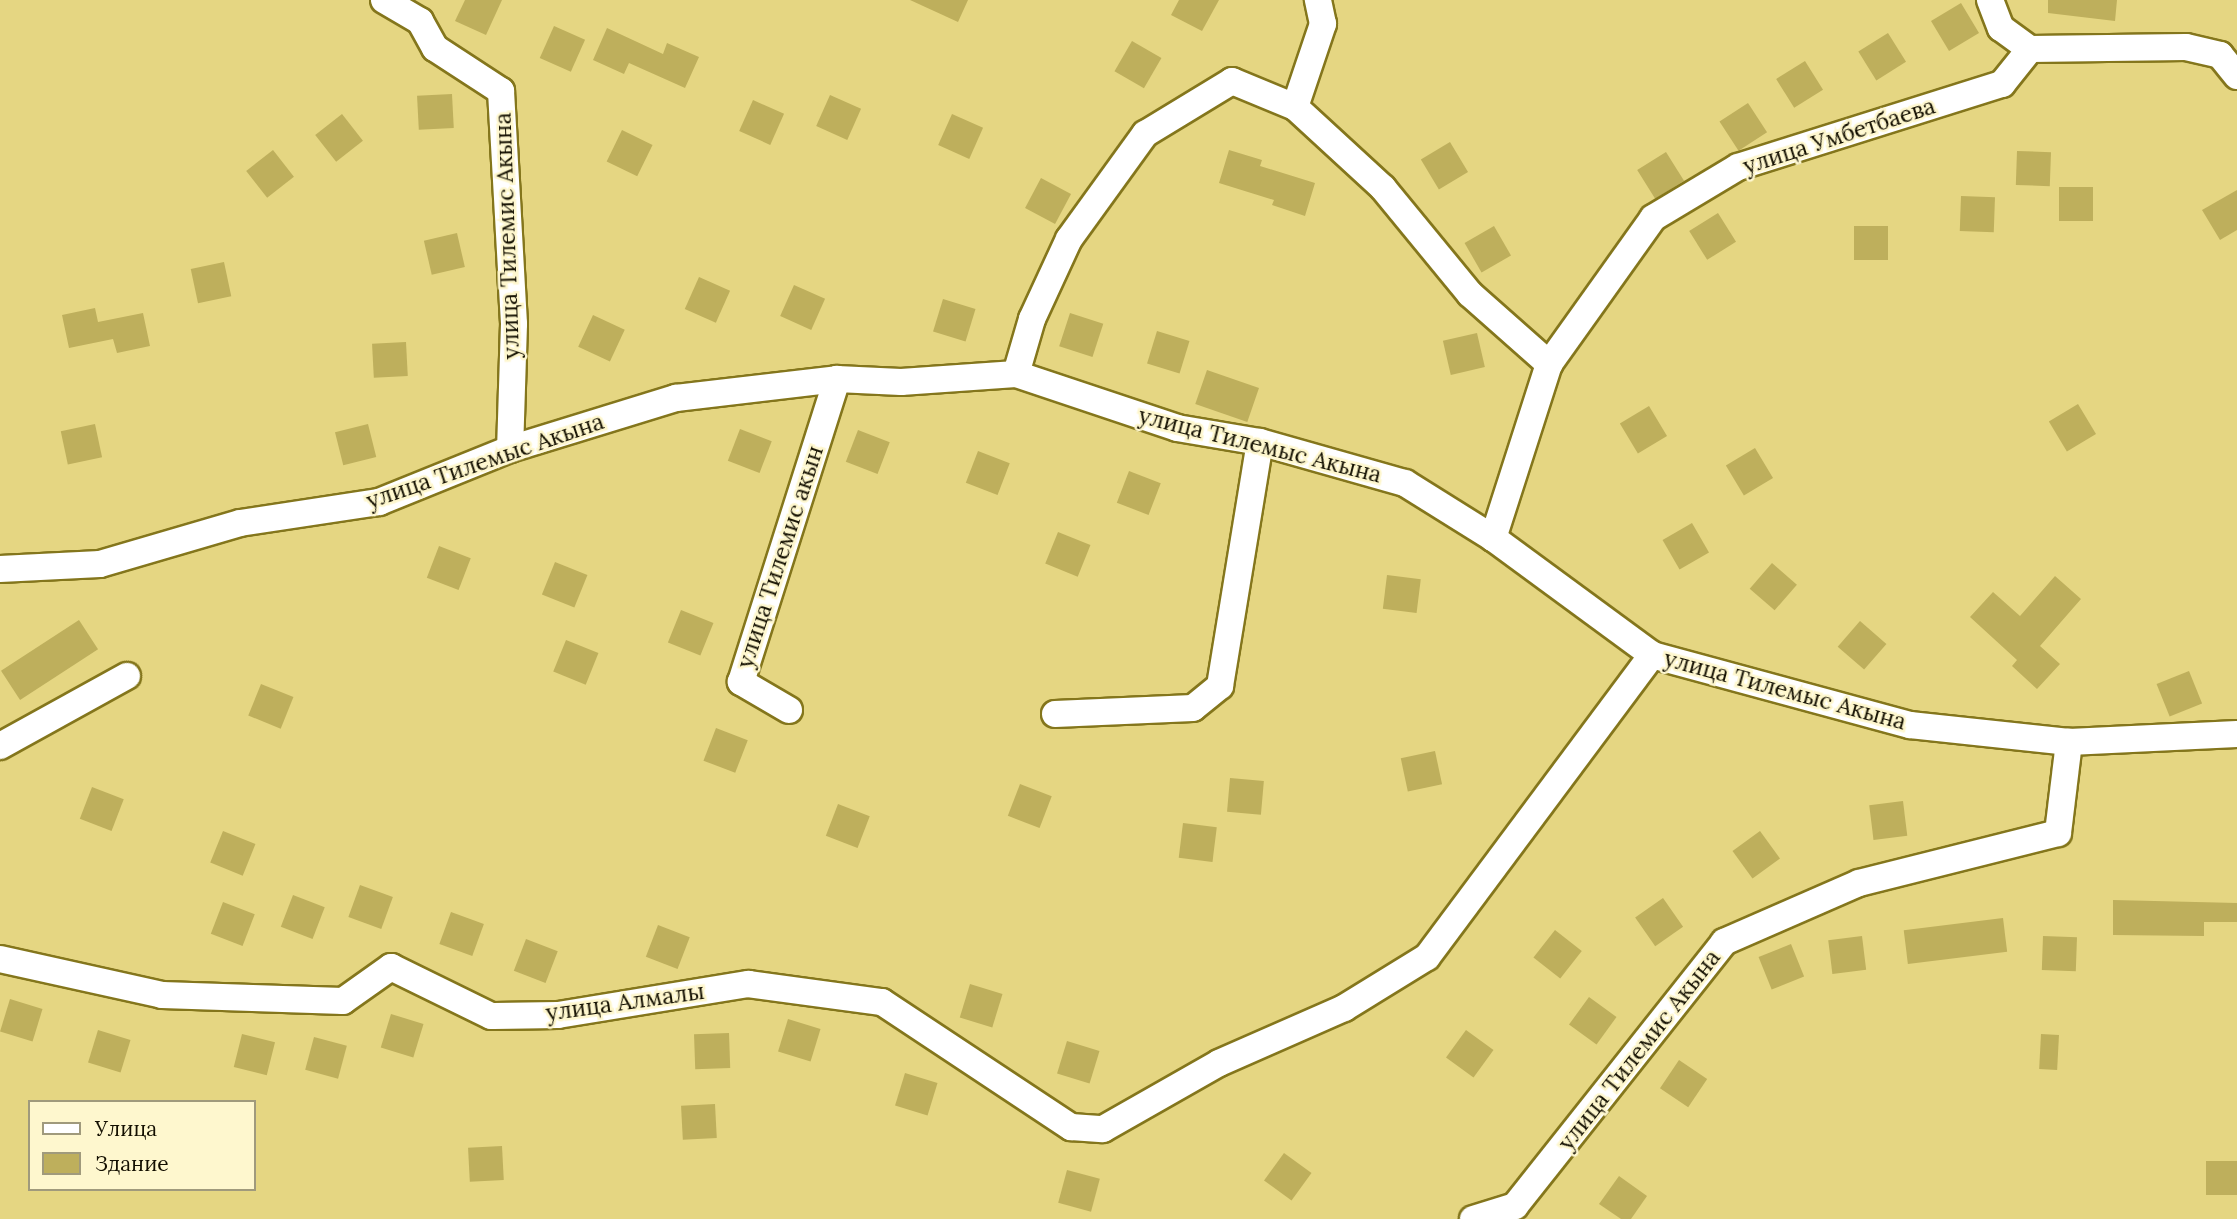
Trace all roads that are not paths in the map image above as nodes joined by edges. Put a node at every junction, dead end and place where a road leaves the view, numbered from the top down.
1 (384, 0) edge
2 (1318, 0) edge
3 (1990, 0) edge
4 (2029, 49) junction
5 (2237, 76) edge
6 (1294, 107) junction
7 (1549, 364) junction
8 (1016, 374) junction
9 (837, 379) junction
10 (1259, 442) junction
11 (510, 449) junction
12 (1493, 538) junction
13 (0, 569) edge
14 (1652, 655) junction
15 (127, 676) dead end
16 (789, 710) dead end
17 (1055, 714) dead end
18 (2237, 734) edge
19 (2068, 743) junction
20 (0, 746) edge
21 (0, 959) edge
22 (1472, 1219) edge

1 - 11 street, улица Тилемис Акына
2 - 6 street
3 - 4 street
4 - 5 street
4 - 7 street, улица Умбетбаева
6 - 7 street
6 - 8 street
7 - 12 street
8 - 9 street, улица Тилемыс Акына
8 - 10 street, улица Тилемыс Акына
9 - 11 street, улица Тилемыс Акына
9 - 16 street, улица Тилемис акын
10 - 12 street, улица Тилемыс Акына
10 - 17 street
11 - 13 street, улица Тилемыс Акына
12 - 14 street, улица Тилемыс Акына
14 - 19 street, улица Тилемыс Акына
14 - 21 street, улица Алмалы
15 - 20 street
18 - 19 street, улица Тилемыс Акына
19 - 22 street, улица Тилемис Акына

